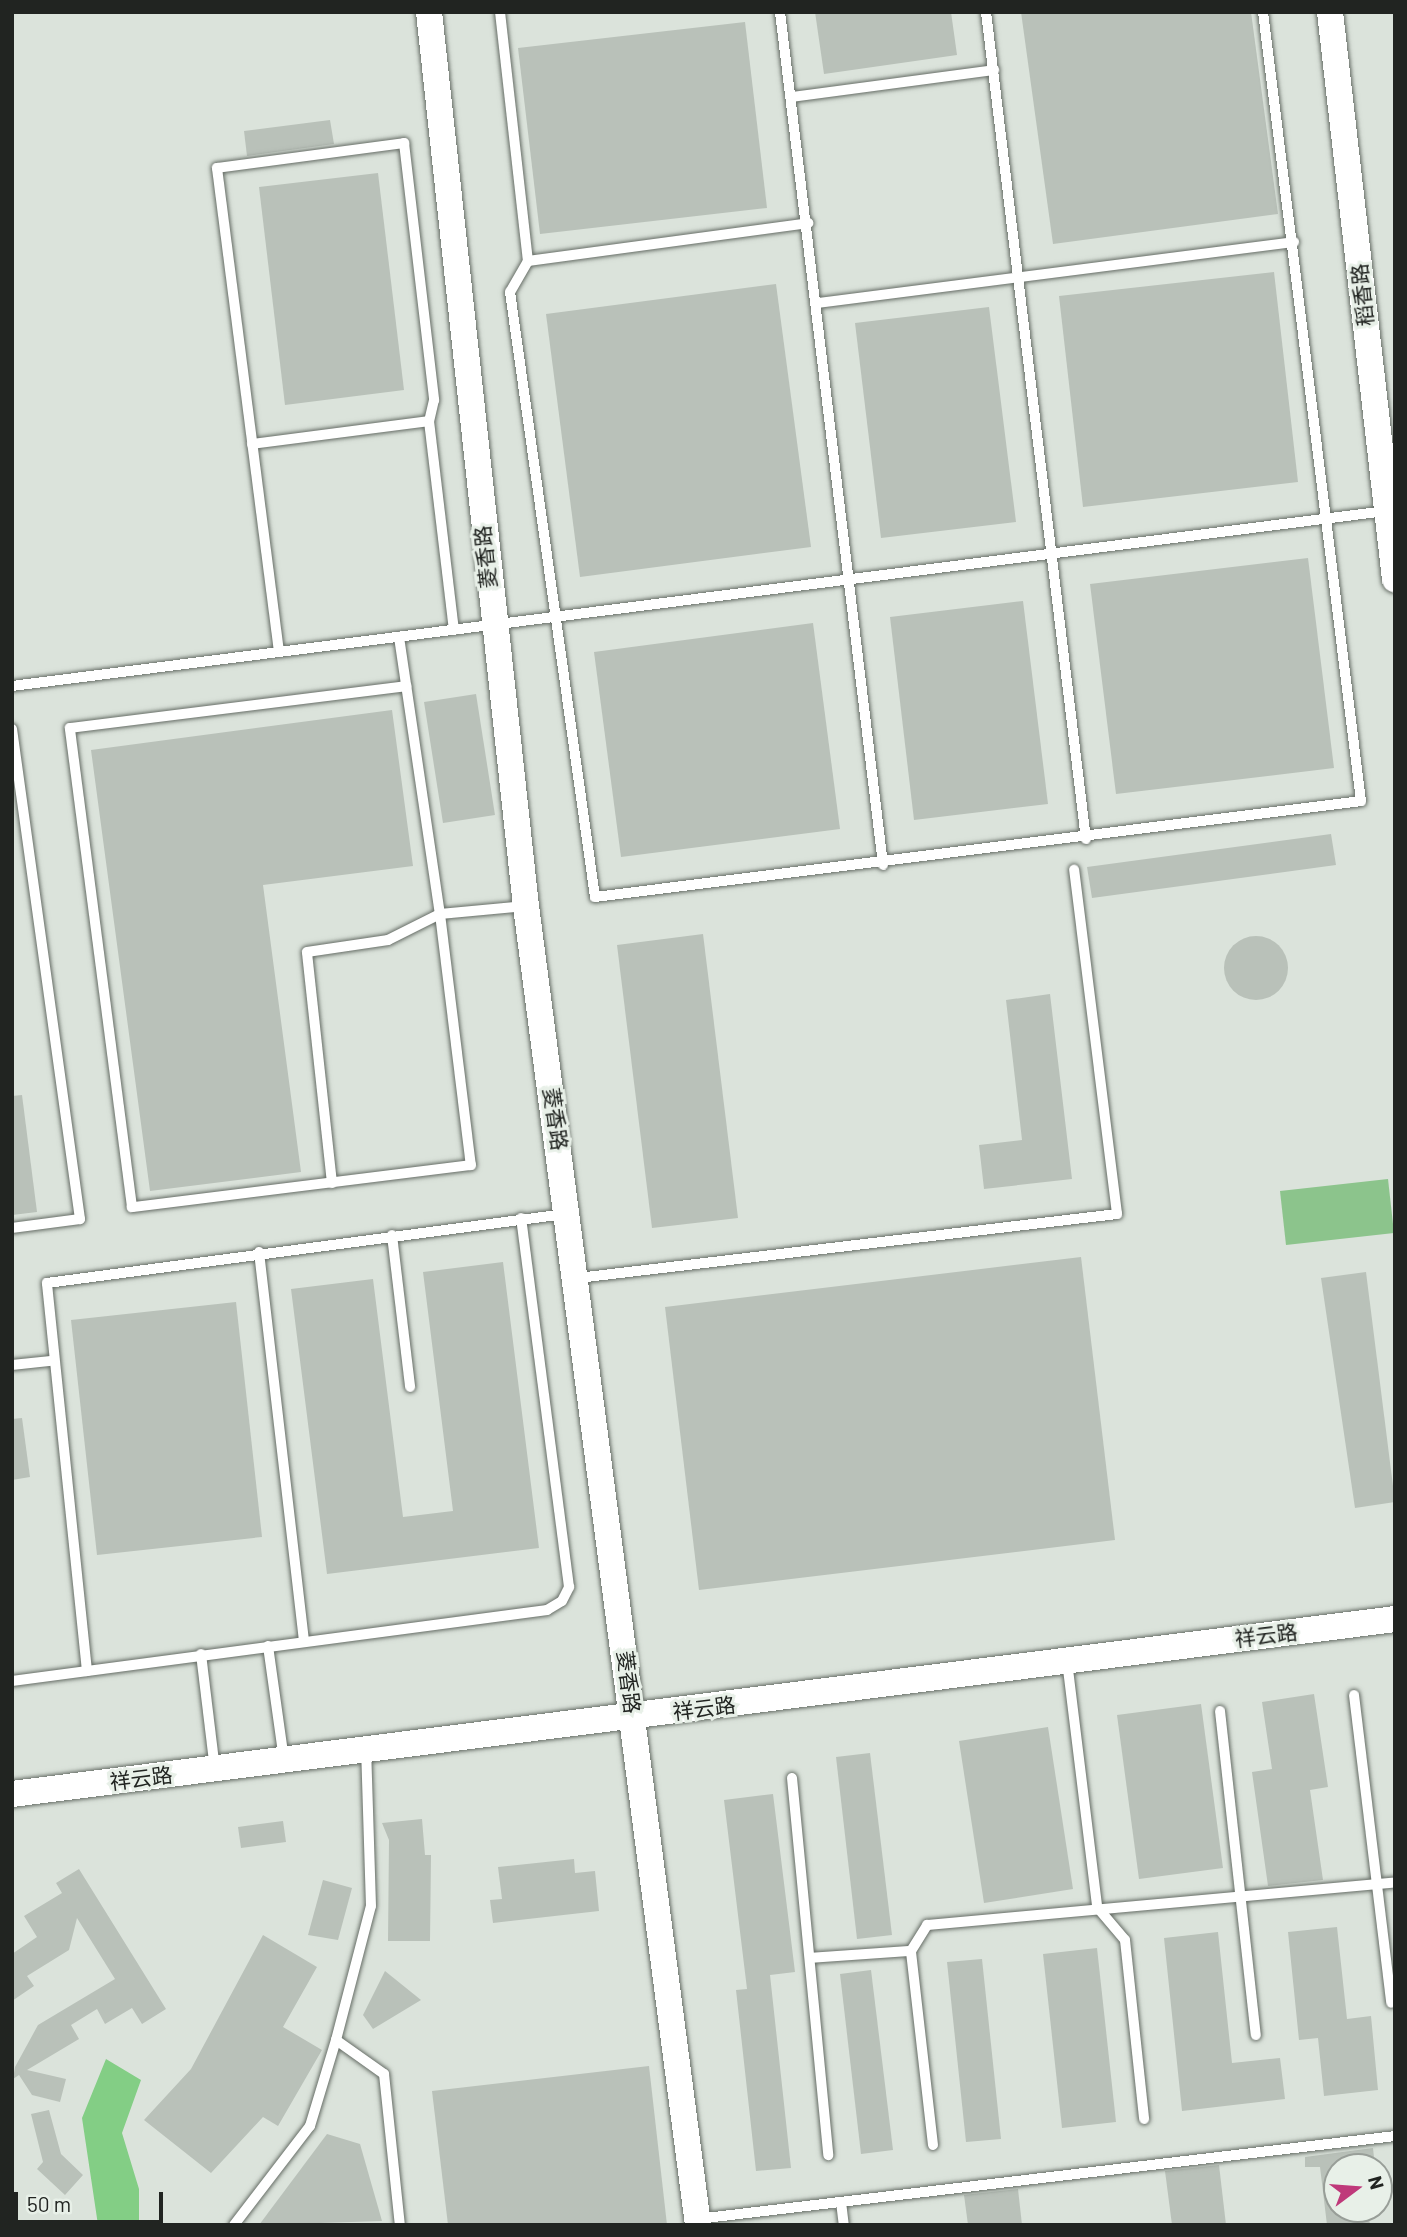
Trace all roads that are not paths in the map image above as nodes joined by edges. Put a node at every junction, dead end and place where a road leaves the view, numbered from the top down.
1 (429, 12) edge
2 (500, 12) edge
3 (779, 12) edge
4 (986, 12) edge
5 (1263, 12) edge
6 (1330, 12) edge
7 (993, 70) junction
8 (792, 97) junction
9 (808, 223) junction
10 (1294, 242) junction
11 (528, 261) junction
12 (1019, 274) junction
13 (818, 303) junction
14 (429, 421) junction
15 (252, 444) junction
16 (1386, 511) junction
17 (1326, 519) junction
18 (1054, 554) junction
19 (852, 579) junction
20 (1395, 579) edge
21 (556, 617) junction
22 (492, 624) junction
23 (454, 630) junction
24 (399, 637) junction
25 (279, 652) junction
26 (12, 686) edge
27 (406, 686) junction
28 (12, 729) edge
29 (1086, 839) junction
30 (883, 865) junction
31 (1074, 870) dead end
32 (526, 906) junction
33 (440, 914) junction
34 (332, 1182) junction
35 (569, 1213) junction
36 (521, 1218) junction
37 (12, 1228) edge
38 (392, 1235) junction
39 (259, 1252) junction
40 (578, 1278) junction
41 (51, 1360) junction
42 (12, 1365) edge
43 (410, 1387) dead end
44 (1395, 1619) edge
45 (304, 1641) junction
46 (268, 1646) junction
47 (201, 1654) junction
48 (1068, 1661) junction
49 (87, 1671) junction
50 (12, 1681) edge
51 (1354, 1695) dead end
52 (1220, 1711) dead end
53 (634, 1717) junction
54 (366, 1750) junction
55 (284, 1760) junction
56 (215, 1769) junction
57 (792, 1778) dead end
58 (12, 1794) edge
59 (1395, 1882) edge
60 (1376, 1883) junction
61 (1240, 1895) junction
62 (1097, 1907) junction
63 (911, 1951) junction
64 (810, 1958) junction
65 (1391, 2003) dead end
66 (1256, 2035) dead end
67 (336, 2040) junction
68 (1144, 2119) dead end
69 (1395, 2136) edge
70 (933, 2146) dead end
71 (828, 2155) dead end
72 (841, 2202) junction
73 (697, 2222) edge
74 (234, 2225) edge
75 (400, 2225) edge
76 (844, 2225) edge

1 - 22 street, 菱香路
2 - 11 lane
3 - 8 lane
4 - 7 lane
5 - 10 lane
6 - 16 street, 稻香路
7 - 8 lane
7 - 12 lane
8 - 9 lane
9 - 11 lane
9 - 13 lane
10 - 12 lane
10 - 17 lane
11 - 21 lane
12 - 13 lane
12 - 18 lane
13 - 19 lane
14 - 15 lane
14 - 15 lane
14 - 23 lane
15 - 25 lane
16 - 17 lane
16 - 20 street, 稻香路
17 - 18 lane
17 - 29 lane
18 - 19 lane
18 - 29 lane
19 - 21 lane
19 - 30 lane
21 - 22 lane
21 - 30 lane
22 - 23 lane
22 - 32 street, 菱香路
23 - 24 lane
24 - 25 lane
24 - 27 lane
25 - 26 lane
27 - 33 lane
27 - 34 lane
28 - 37 lane
29 - 30 lane
31 - 40 lane
32 - 33 lane
32 - 35 street, 菱香路
33 - 34 lane
33 - 34 lane
35 - 36 lane
35 - 40 street, 菱香路
36 - 38 lane
36 - 45 lane
38 - 39 lane
38 - 43 lane
39 - 41 lane
39 - 45 lane
40 - 53 street, 菱香路
41 - 42 lane
41 - 49 lane
44 - 48 street, 祥云路
45 - 46 lane
46 - 47 lane
46 - 55 lane
47 - 49 lane
47 - 56 lane
48 - 53 street, 祥云路
48 - 62 lane
49 - 50 lane
51 - 60 lane
52 - 61 lane
53 - 54 street, 祥云路
53 - 73 street, 菱香路
54 - 55 street, 祥云路
54 - 67 lane
55 - 56 street, 祥云路
56 - 58 street, 祥云路
57 - 64 lane
59 - 60 lane
60 - 61 lane
60 - 65 lane
61 - 62 lane
61 - 66 lane
62 - 63 lane
62 - 68 lane
63 - 64 lane
63 - 70 lane
64 - 71 lane
67 - 74 lane
67 - 75 lane
69 - 72 lane
72 - 73 lane
72 - 76 lane

